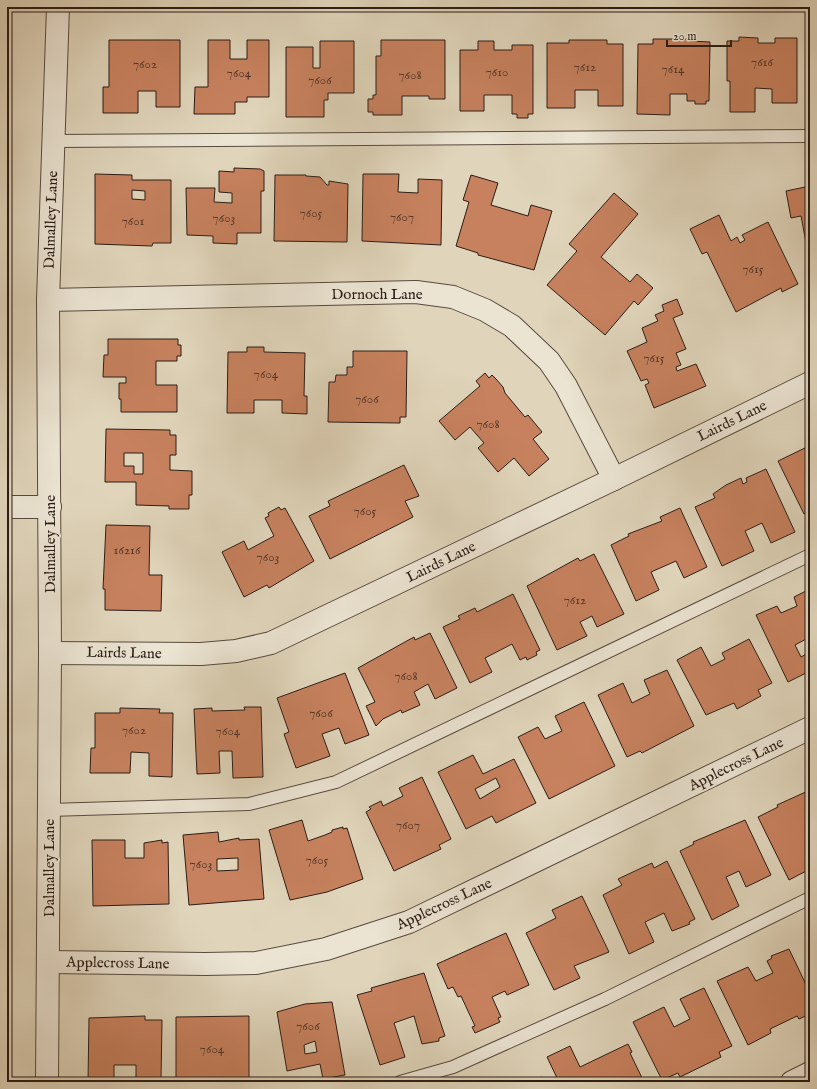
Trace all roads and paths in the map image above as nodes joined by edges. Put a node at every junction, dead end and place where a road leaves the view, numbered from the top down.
1 (58, 7) edge
2 (810, 136) edge
3 (53, 141) junction
4 (48, 300) junction
5 (810, 383) edge
6 (614, 479) junction
7 (7, 507) edge
8 (50, 507) junction
9 (810, 555) edge
10 (50, 653) junction
11 (810, 728) edge
12 (49, 810) junction
13 (810, 898) edge
14 (48, 962) junction
15 (47, 1082) edge
16 (400, 1082) edge

1 - 3 street, Dalmalley Lane
2 - 3 lane
3 - 4 street, Dalmalley Lane
4 - 6 street, Dornoch Lane
4 - 8 street, Dalmalley Lane
5 - 6 street, Lairds Lane
6 - 10 street, Lairds Lane
7 - 8 street
8 - 10 street, Dalmalley Lane
9 - 12 lane
10 - 12 street, Dalmalley Lane
11 - 14 street, Applecross Lane
12 - 14 street, Dalmalley Lane
13 - 16 lane
14 - 15 street, Dalmalley Lane

